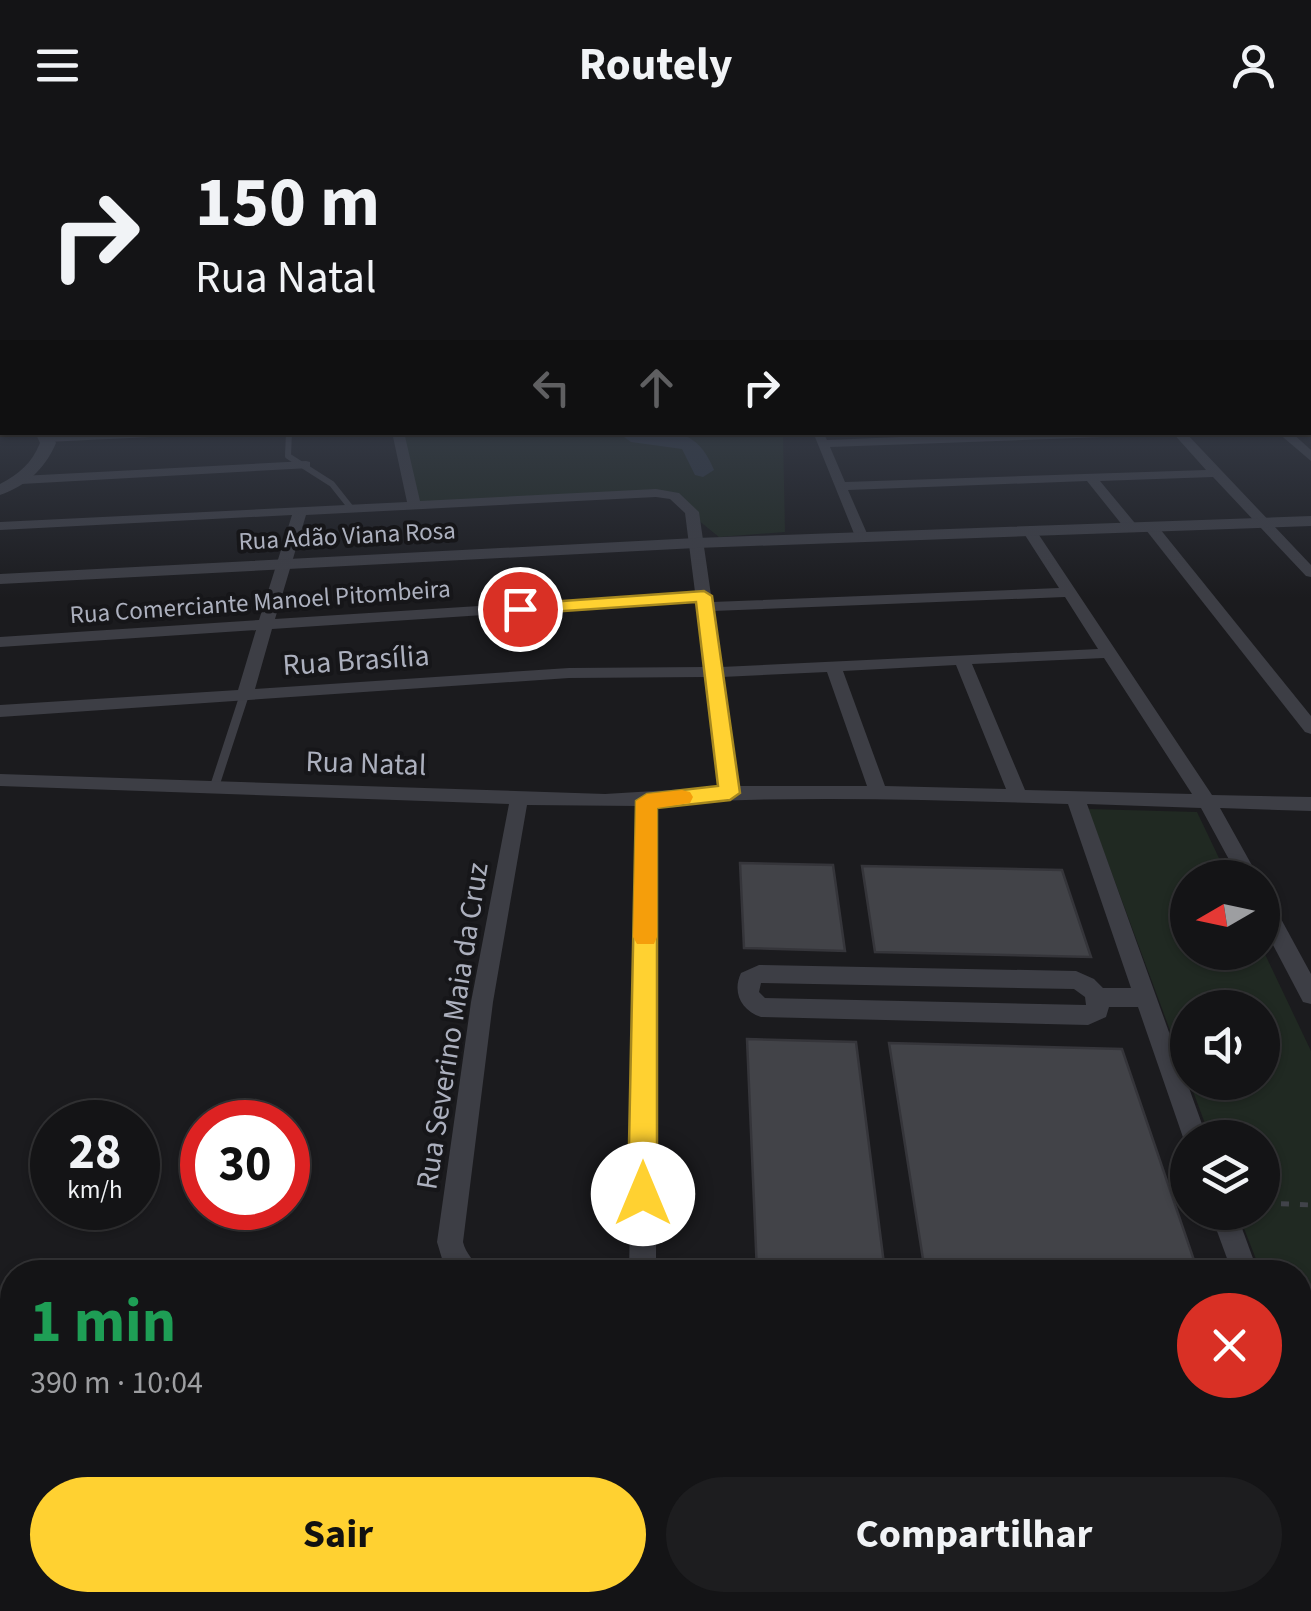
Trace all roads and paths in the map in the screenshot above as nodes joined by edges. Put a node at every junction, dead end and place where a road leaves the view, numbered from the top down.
1 (39, 460) edge
2 (296, 460) edge
3 (404, 460) edge
4 (829, 460) edge
5 (1204, 460) edge
6 (306, 465) junction
7 (1216, 473) junction
8 (1091, 478) junction
9 (21, 480) junction
10 (840, 486) junction
11 (0, 490) edge
12 (414, 505) junction
13 (352, 508) junction
14 (300, 512) junction
15 (1311, 521) edge
16 (1264, 522) junction
17 (0, 526) edge
18 (1142, 527) junction
19 (1030, 532) junction
20 (862, 538) junction
21 (696, 543) junction
22 (285, 563) junction
23 (1311, 573) edge
24 (0, 580) edge
25 (1067, 592) junction
26 (704, 602) junction
27 (264, 627) junction
28 (0, 642) edge
29 (1106, 653) junction
30 (962, 660) junction
31 (834, 667) junction
32 (716, 672) junction
33 (244, 696) junction
34 (0, 711) edge
35 (1311, 728) edge
36 (0, 780) edge
37 (214, 788) junction
38 (878, 792) junction
39 (730, 793) junction
40 (1018, 795) junction
41 (1075, 797) junction
42 (519, 799) junction
43 (647, 801) junction
44 (1206, 802) junction
45 (1311, 804) edge
46 (1239, 860) edge
47 (1280, 937) edge
48 (952, 976) junction
49 (1311, 995) edge
50 (1098, 997) junction
51 (1143, 998) junction
52 (960, 1013) junction
53 (1188, 1120) edge
54 (1280, 1204) edge
55 (1311, 1205) edge
56 (1230, 1230) edge
57 (457, 1260) edge
58 (642, 1260) edge
59 (1241, 1260) edge

1 - 9 street
2 - 6 lane
3 - 12 street
4 - 10 street
5 - 7 street
6 - 9 street
6 - 13 lane
7 - 8 street
7 - 16 street
8 - 10 street
8 - 18 street
9 - 11 street
10 - 20 street
12 - 13 street
12 - 21 street
13 - 14 street
14 - 17 street
14 - 22 street
15 - 16 street, Rua Adão Viana Rosa
16 - 18 street, Rua Adão Viana Rosa
16 - 23 street
18 - 19 street, Rua Adão Viana Rosa
18 - 35 street
19 - 20 street, Rua Adão Viana Rosa
19 - 25 street
20 - 21 street, Rua Adão Viana Rosa
21 - 22 street, Rua Adão Viana Rosa
21 - 26 street
22 - 24 street, Rua Adão Viana Rosa
22 - 27 street
25 - 26 street, Rua Comerciante Manoel Pitombeira
25 - 29 street
26 - 27 street, Rua Comerciante Manoel Pitombeira
26 - 32 street
27 - 28 street, Rua Comerciante Manoel Pitombeira
27 - 33 street
29 - 30 street, Rua Brasília
29 - 44 street
30 - 31 street, Rua Brasília
30 - 40 street
31 - 32 street, Rua Brasília
31 - 38 street
32 - 33 street, Rua Brasília
32 - 39 street
33 - 34 street, Rua Brasília
33 - 37 lane
36 - 37 street, Rua Natal
37 - 42 street, Rua Natal
38 - 39 street, Rua Natal
38 - 40 street, Rua Natal
39 - 43 street, Rua Natal
40 - 41 street, Rua Natal
41 - 44 street, Rua Natal
41 - 51 street
42 - 43 street, Rua Natal
42 - 57 street, Rua Severino Maia da Cruz
43 - 58 street
44 - 45 street, Rua Natal
44 - 46 street
47 - 49 street
48 - 50 street
48 - 52 street
48 - 52 street
50 - 51 street
50 - 52 street
51 - 53 street
54 - 55 path
56 - 59 street

